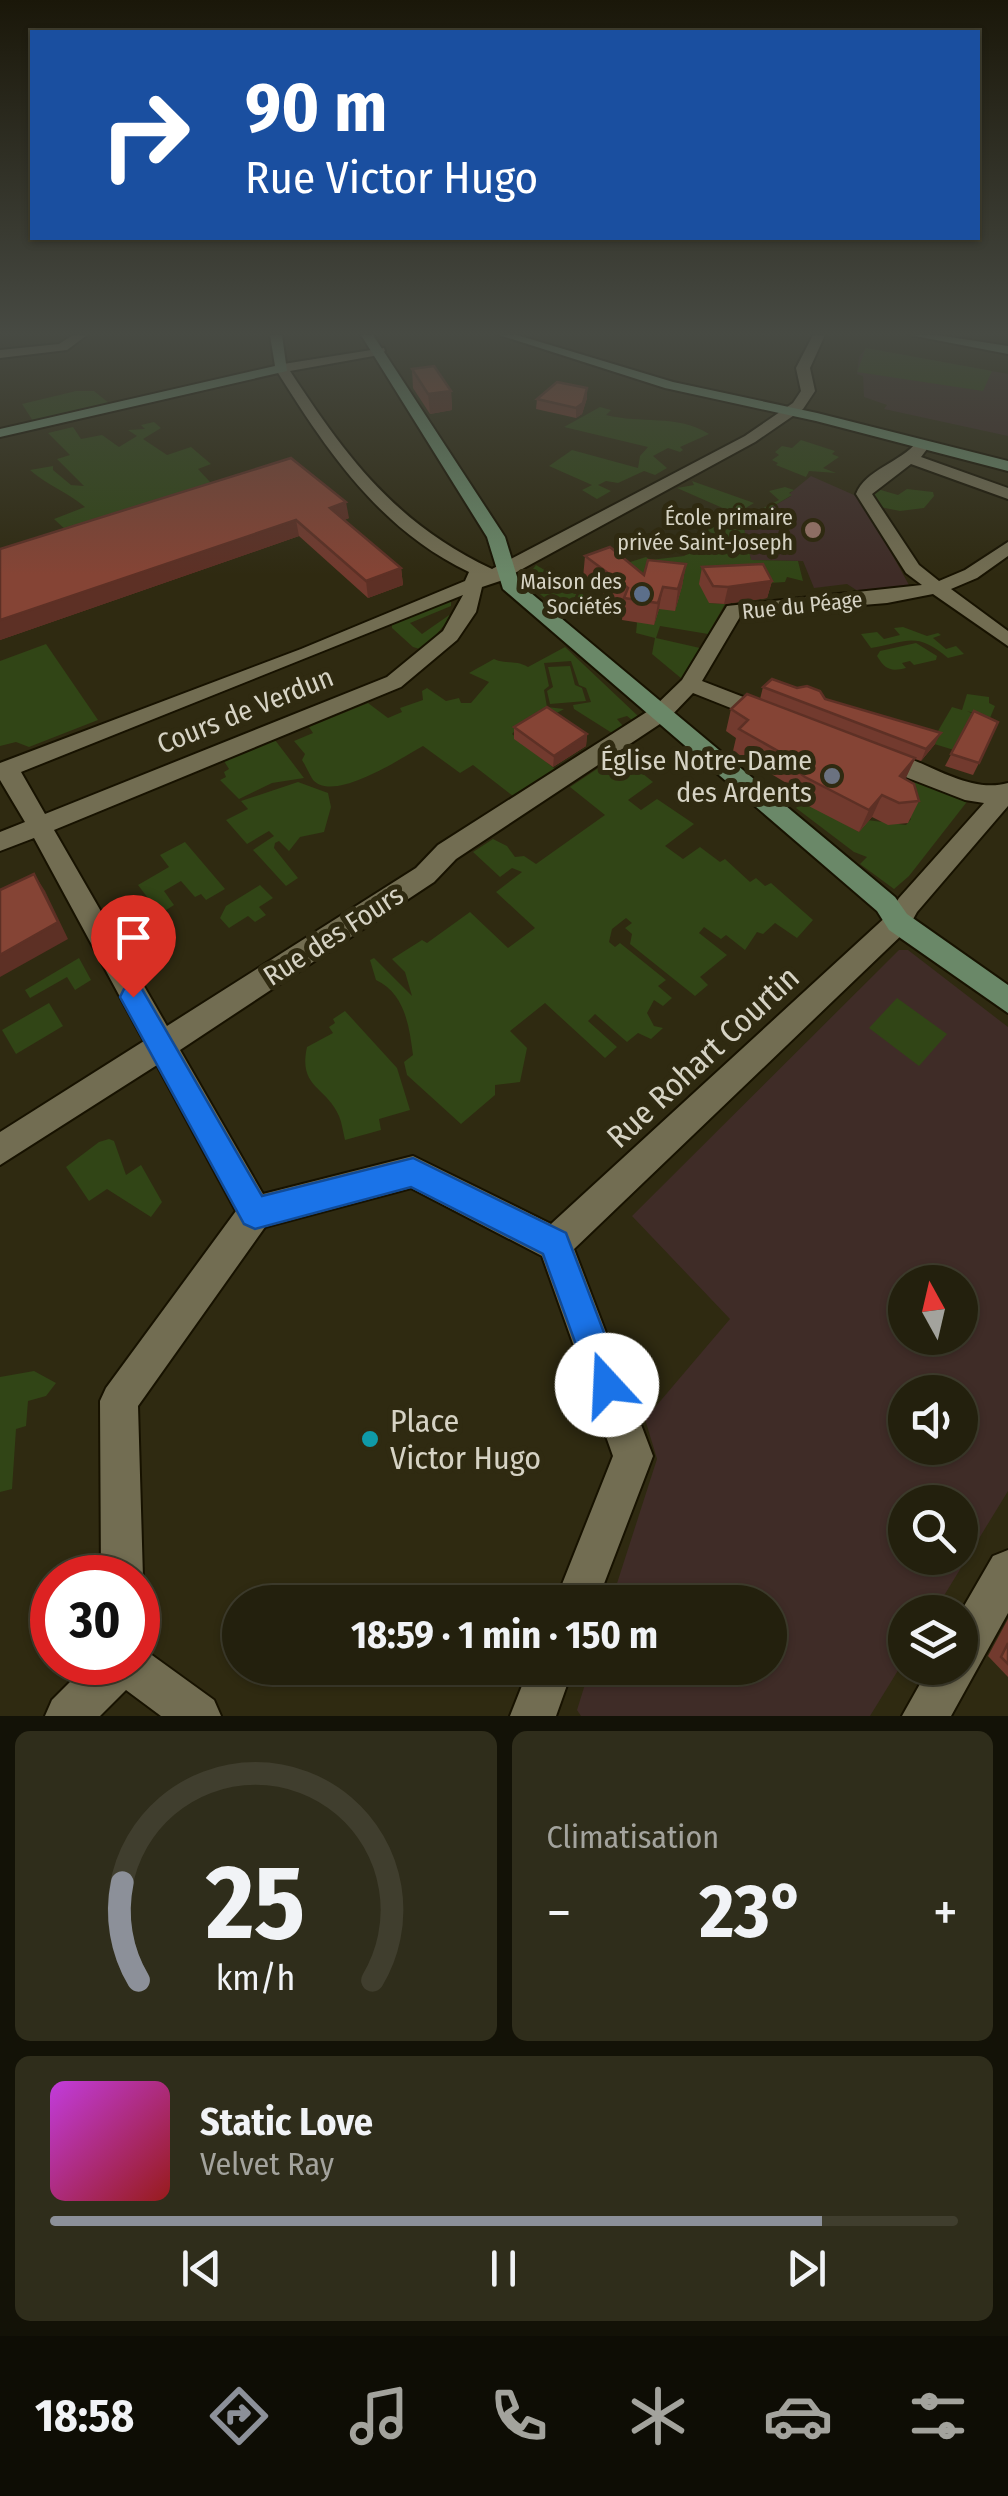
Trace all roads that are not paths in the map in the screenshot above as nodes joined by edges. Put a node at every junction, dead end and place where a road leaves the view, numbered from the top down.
1 (85, 415) edge
2 (314, 415) edge
3 (420, 415) edge
4 (786, 415) edge
5 (801, 415) edge
6 (0, 433) edge
7 (916, 452) junction
8 (1008, 466) edge
9 (1008, 494) edge
10 (1008, 547) edge
11 (495, 570) junction
12 (935, 586) junction
13 (1008, 640) edge
14 (690, 684) junction
15 (661, 713) junction
16 (786, 722) edge
17 (854, 749) edge
18 (4, 771) edge
19 (1004, 794) edge
20 (38, 826) junction
21 (0, 842) edge
22 (898, 922) junction
23 (1008, 1001) edge
24 (162, 1047) junction
25 (0, 1150) edge
26 (255, 1214) junction
27 (555, 1244) junction
28 (122, 1555) edge
29 (1008, 1571) edge
30 (583, 1585) edge
31 (978, 1624) edge
32 (100, 1685) edge
33 (156, 1685) edge
34 (545, 1685) edge
35 (944, 1685) edge
36 (68, 1716) edge
37 (198, 1716) edge
38 (533, 1716) edge
39 (925, 1716) edge

1 - 6 street
2 - 11 street
3 - 11 street
4 - 11 street, Cours de Verdun
5 - 7 street
7 - 8 street
7 - 9 street
7 - 12 street
10 - 12 street
11 - 15 street
11 - 18 street, Cours de Verdun
11 - 20 street, Cours de Verdun
12 - 13 street
12 - 14 street, Rue du Péage
14 - 15 street, Rue du Péage
14 - 16 street
15 - 22 street
15 - 24 street, Rue des Fours
17 - 19 street
18 - 20 street
19 - 22 street, Rue Rohart Courtin
20 - 21 street, Cours de Verdun
20 - 24 street
22 - 23 street
22 - 27 street, Rue Rohart Courtin
24 - 25 street, Rue des Fours
24 - 26 street
26 - 27 street
26 - 28 street
27 - 30 street
29 - 31 street
32 - 36 street
33 - 37 street
34 - 38 street
35 - 39 street

